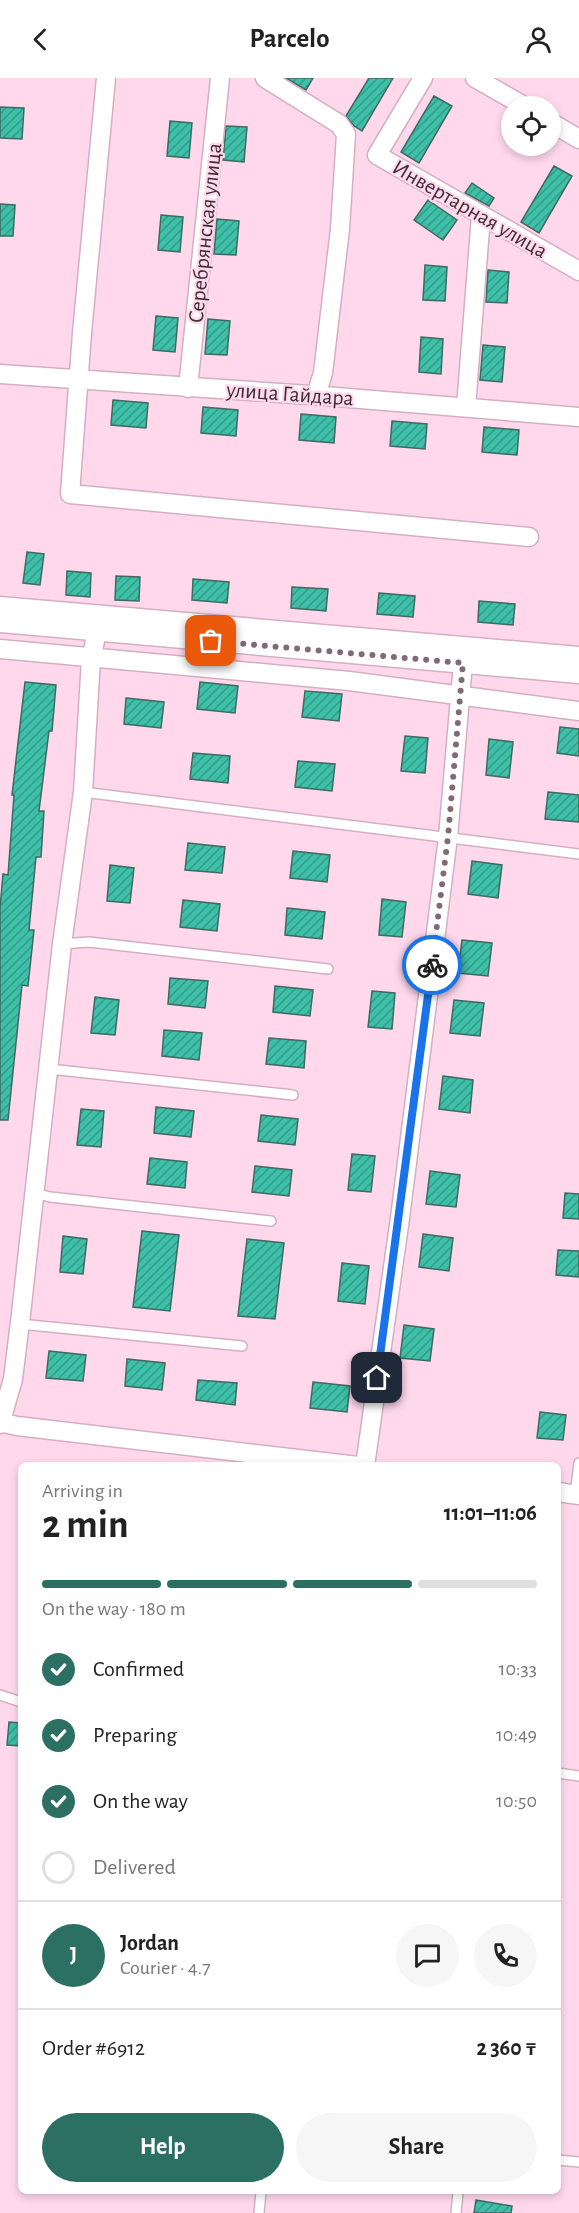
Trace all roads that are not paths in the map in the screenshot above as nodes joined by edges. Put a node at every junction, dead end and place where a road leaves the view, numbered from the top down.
1 (106, 78) edge
2 (220, 78) edge
3 (265, 78) edge
4 (423, 78) edge
5 (475, 78) edge
6 (506, 96) edge
7 (561, 128) edge
8 (579, 139) edge
9 (481, 216) junction
10 (579, 271) edge
11 (0, 374) edge
12 (79, 379) junction
13 (188, 388) junction
14 (316, 395) junction
15 (466, 407) junction
16 (579, 417) edge
17 (529, 537) dead end
18 (0, 606) edge
19 (0, 623) edge
20 (97, 632) junction
21 (0, 649) edge
22 (579, 656) edge
23 (91, 659) junction
24 (463, 663) junction
25 (579, 674) edge
26 (460, 696) junction
27 (579, 711) edge
28 (83, 792) junction
29 (448, 837) junction
30 (579, 854) edge
31 (63, 945) junction
32 (328, 969) dead end
33 (49, 1069) junction
34 (294, 1095) dead end
35 (35, 1193) junction
36 (271, 1221) dead end
37 (20, 1324) junction
38 (242, 1346) dead end
39 (0, 1422) edge
40 (324, 1462) edge
41 (366, 1462) edge
42 (579, 1463) edge
43 (571, 1494) edge
44 (0, 1695) edge
45 (18, 1701) edge
46 (561, 1773) edge
47 (579, 1776) edge
48 (561, 2160) edge
49 (579, 2162) edge
50 (261, 2194) edge
51 (458, 2194) edge
52 (259, 2213) edge
53 (456, 2213) edge

1 - 12 street
2 - 13 street, Серебрянская улица
3 - 14 street
4 - 9 street, Инвертарная улица
5 - 6 street
7 - 8 street
9 - 10 street, Инвертарная улица
9 - 15 street
11 - 12 street, улица Гайдара
12 - 13 street, улица Гайдара
12 - 17 street
13 - 14 street, улица Гайдара
14 - 15 street, улица Гайдара
15 - 16 street, улица Гайдара
18 - 22 street
19 - 20 street
20 - 23 street
20 - 24 street
21 - 23 street
23 - 26 street
23 - 28 street
24 - 25 street
24 - 26 street
26 - 27 street
26 - 29 street
28 - 29 lane
28 - 31 street
29 - 30 lane
29 - 41 street
31 - 32 lane
31 - 33 street
33 - 34 lane
33 - 35 street
35 - 36 lane
35 - 37 street
37 - 38 lane
37 - 39 street
39 - 40 street
42 - 43 lane
44 - 45 lane
46 - 47 lane
48 - 49 lane
50 - 52 lane
51 - 53 lane

